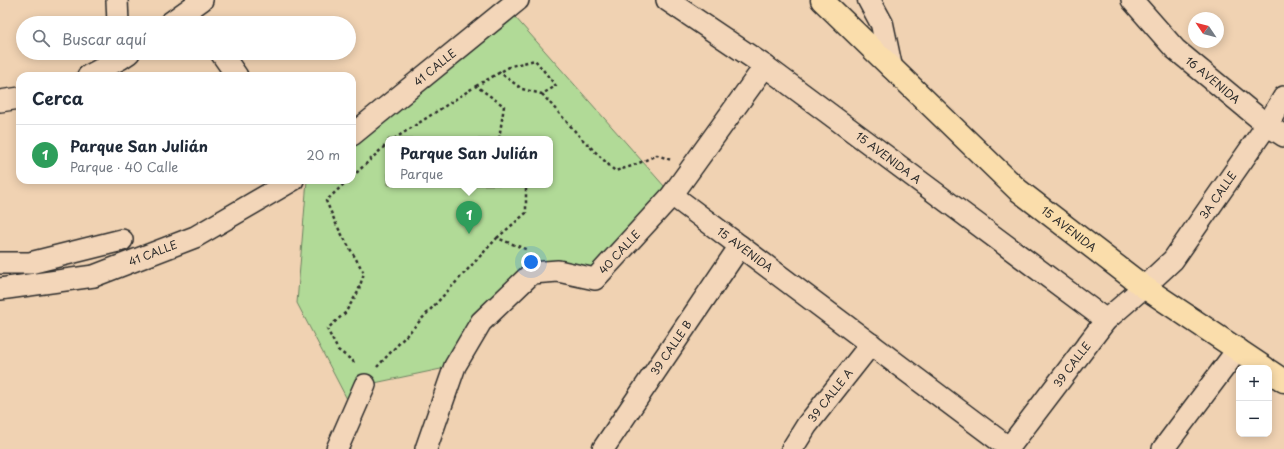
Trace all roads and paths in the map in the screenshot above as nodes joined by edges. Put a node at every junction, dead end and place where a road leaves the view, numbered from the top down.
1 (117, 0) edge
2 (518, 0) edge
3 (667, 0) edge
4 (822, 0) edge
5 (869, 0) edge
6 (1132, 0) edge
7 (196, 11) edge
8 (118, 16) edge
9 (185, 16) edge
10 (115, 60) edge
11 (225, 60) edge
12 (765, 66) junction
13 (891, 67) junction
14 (95, 72) edge
15 (234, 72) edge
16 (499, 72) junction
17 (476, 86) junction
18 (542, 94) junction
19 (1284, 97) edge
20 (16, 99) edge
21 (0, 101) edge
22 (1267, 125) junction
23 (356, 132) edge
24 (399, 136) edge
25 (499, 136) edge
26 (1284, 136) edge
27 (385, 146) edge
28 (692, 167) junction
29 (356, 173) edge
30 (286, 184) edge
31 (344, 184) edge
32 (526, 188) edge
33 (672, 195) junction
34 (497, 238) junction
35 (122, 240) dead end
36 (740, 246) junction
37 (533, 250) dead end
38 (0, 263) edge
39 (1144, 288) junction
40 (0, 289) edge
41 (1106, 320) junction
42 (871, 344) junction
43 (1238, 349) junction
44 (1261, 365) edge
45 (1272, 373) edge
46 (1284, 381) edge
47 (365, 385) junction
48 (1008, 448) edge
49 (337, 449) edge
50 (426, 449) edge
51 (603, 449) edge
52 (792, 449) edge
53 (1163, 449) edge

1 - 8 street
2 - 23 street, 41 CALLE
3 - 12 street, 15 AVENIDA A
4 - 13 main road, 15 AVENIDA
5 - 13 street
6 - 22 street, 16 AVENIDA
7 - 9 street
10 - 14 street
11 - 15 street
12 - 28 street, 40 CALLE
12 - 41 street, 15 AVENIDA A
13 - 39 main road, 15 AVENIDA
16 - 17 path
16 - 18 path
16 - 18 path
17 - 24 path
17 - 25 path
18 - 28 path
19 - 22 street, 3A CALLE
20 - 21 street
22 - 26 street, 16 AVENIDA
22 - 39 street, 3A CALLE
27 - 29 path
28 - 33 street, 40 CALLE
30 - 40 street, 41 CALLE
31 - 47 path
32 - 34 path
33 - 36 street, 15 AVENIDA
33 - 50 street, 40 CALLE
34 - 37 path
34 - 47 path
35 - 38 street
36 - 42 street, 15 AVENIDA
36 - 51 street, 39 CALLE B
39 - 41 street, 39 CALLE
39 - 43 main road, 15 AVENIDA
41 - 48 street, 39 CALLE
42 - 48 street, 15 AVENIDA
42 - 52 street, 39 CALLE A
43 - 44 main road, 15 AVENIDA
43 - 53 street
45 - 46 main road
47 - 49 street

